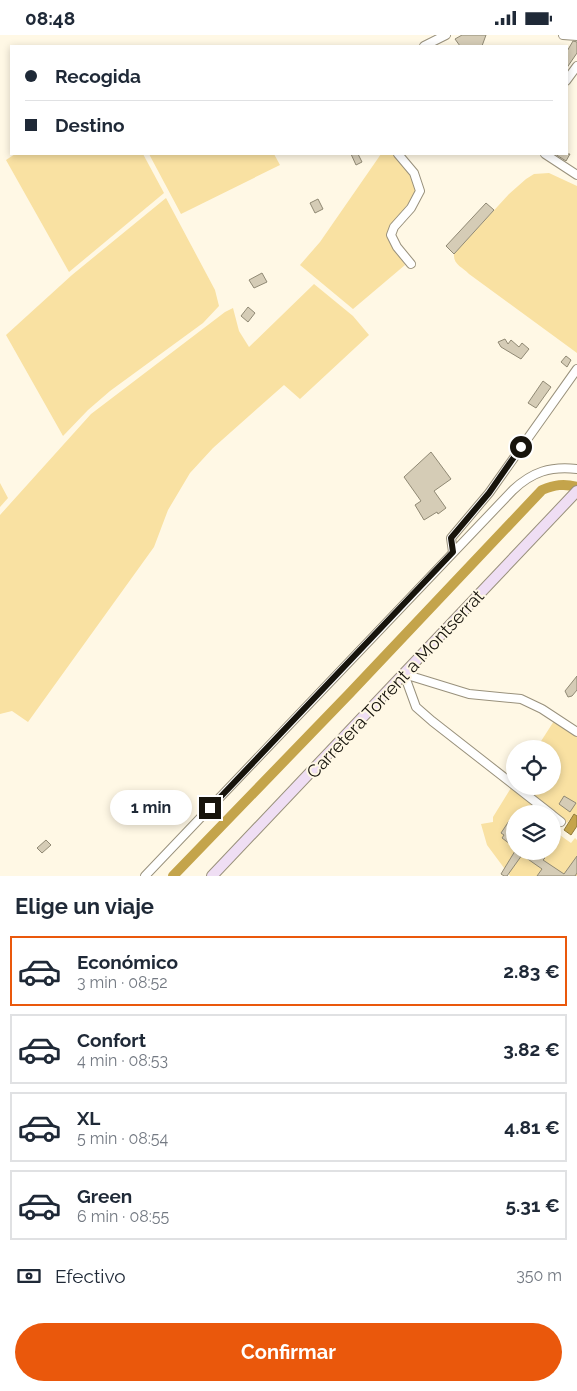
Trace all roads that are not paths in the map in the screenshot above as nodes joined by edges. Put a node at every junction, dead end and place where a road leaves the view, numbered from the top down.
1 (446, 35) edge
2 (563, 35) edge
3 (577, 36) edge
4 (426, 45) edge
5 (576, 68) edge
6 (568, 78) edge
7 (399, 155) edge
8 (547, 155) edge
9 (577, 175) edge
10 (411, 264) dead end
11 (577, 369) edge
12 (577, 469) edge
13 (575, 493) edge
14 (453, 552) junction
15 (404, 674) junction
16 (577, 732) edge
17 (540, 805) edge
18 (145, 876) edge
19 (212, 876) edge

1 - 4 street
2 - 3 street
5 - 6 street
7 - 10 street
8 - 9 street
11 - 14 street
12 - 14 street
13 - 15 main road, Carretera Torrent a Montserrat
14 - 18 street
15 - 16 street
15 - 17 street
15 - 19 main road, Carretera Torrent a Montserrat

